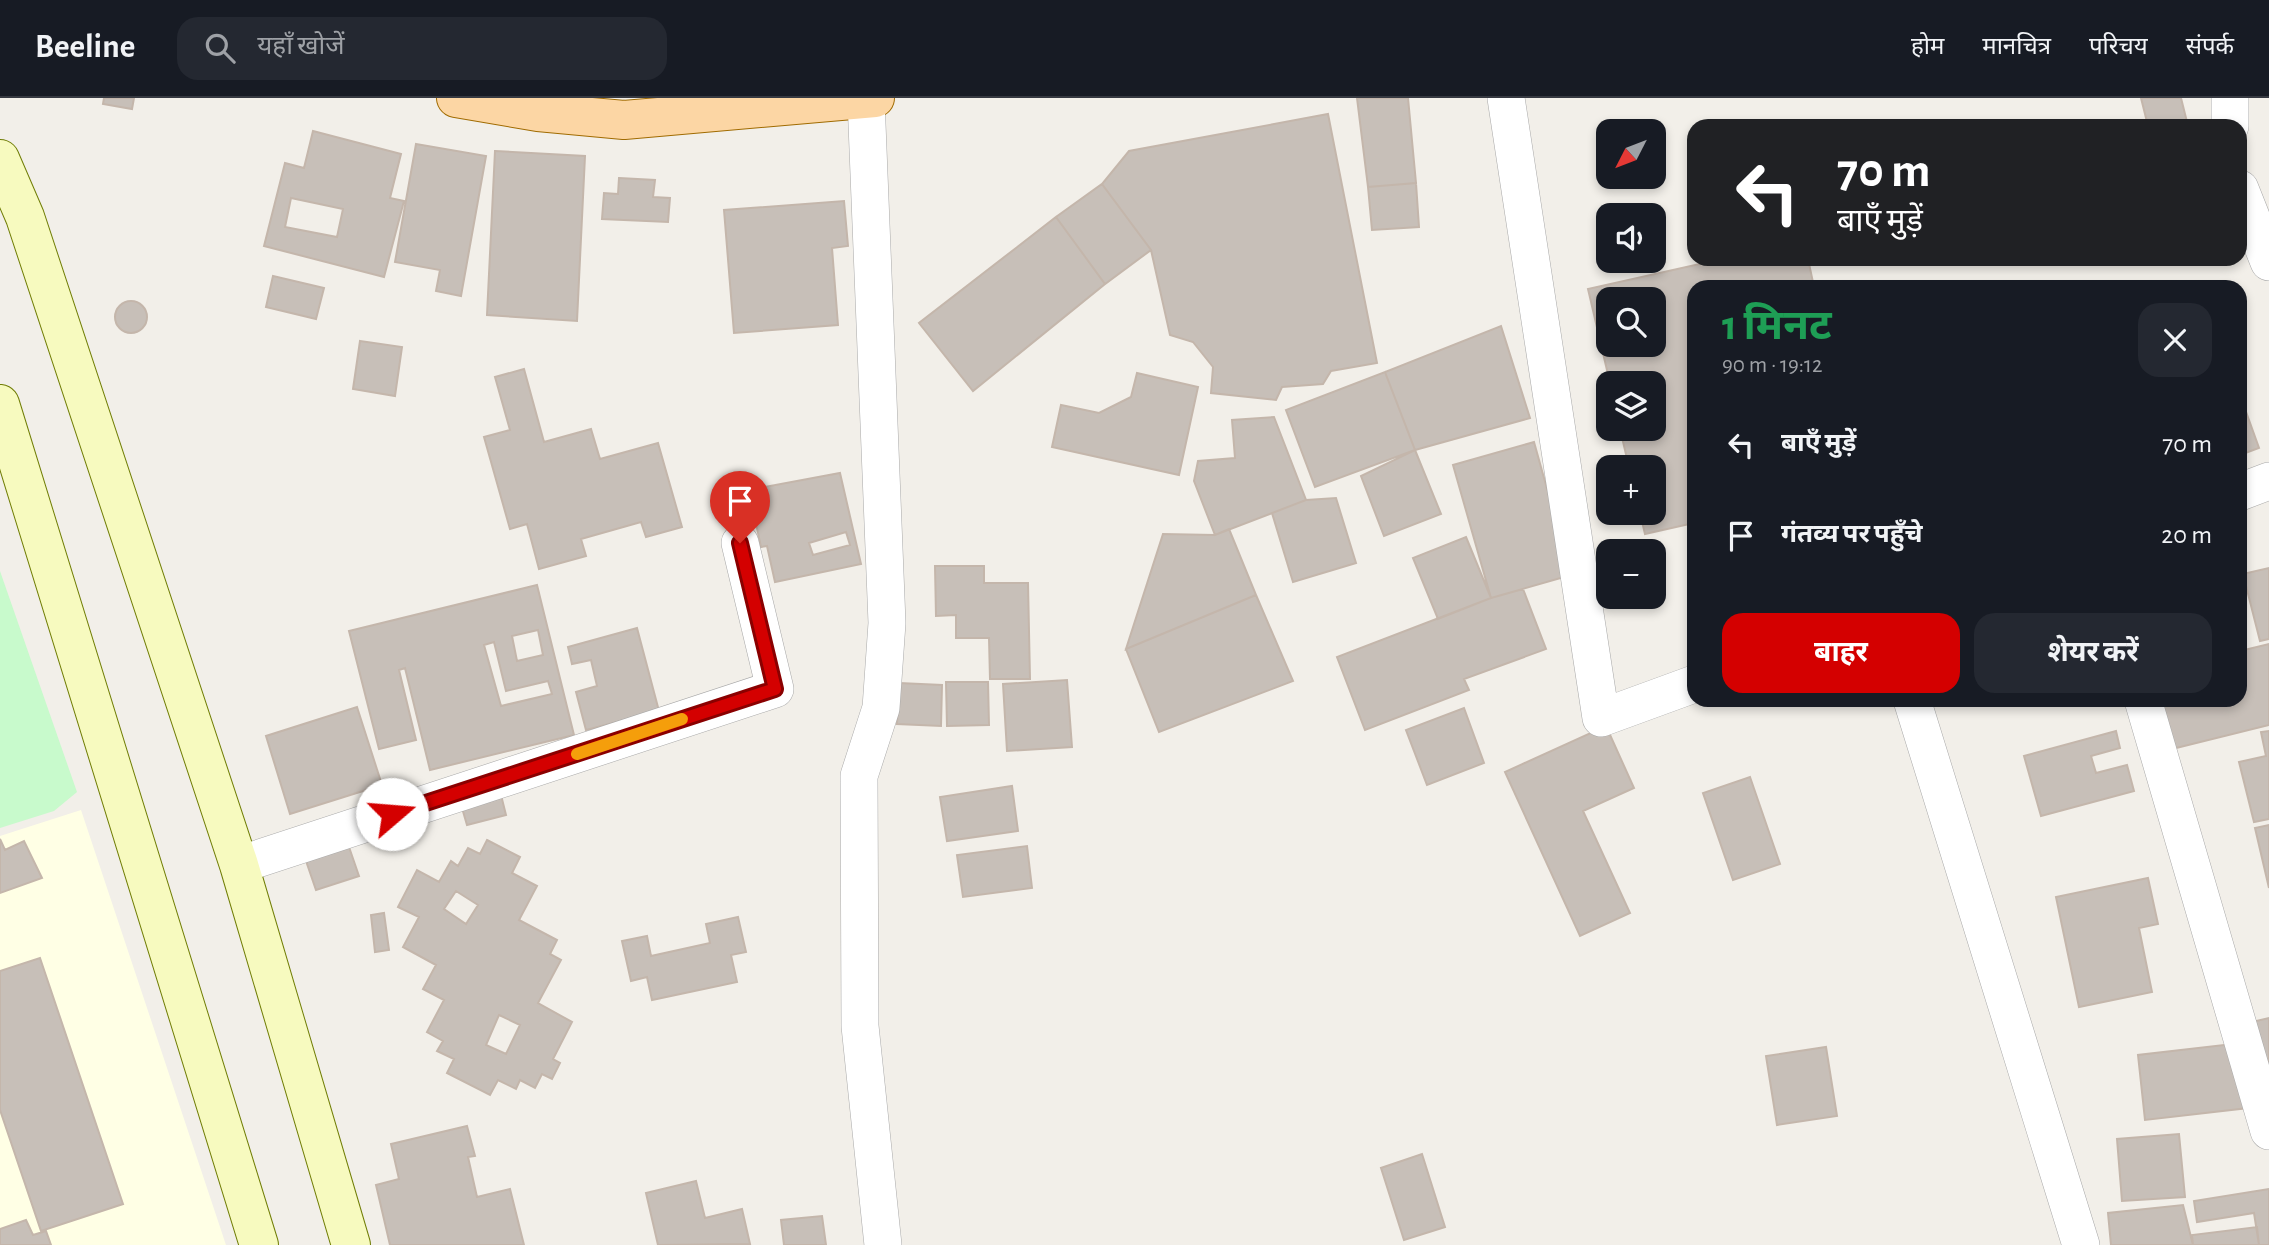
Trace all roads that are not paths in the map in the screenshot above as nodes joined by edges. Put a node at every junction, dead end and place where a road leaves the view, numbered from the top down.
1 (456, 98) edge
2 (1506, 98) edge
3 (2230, 98) edge
4 (870, 99) edge
5 (2230, 119) edge
6 (0, 159) edge
7 (2247, 207) edge
8 (2269, 262) edge
9 (0, 404) edge
10 (2269, 481) edge
11 (2247, 489) edge
12 (740, 543) dead end
13 (1687, 687) edge
14 (1914, 707) edge
15 (2145, 707) edge
16 (239, 864) junction
17 (2269, 1131) edge
18 (259, 1245) edge
19 (351, 1245) edge
20 (883, 1245) edge
21 (2081, 1245) edge

1 - 4 main road
2 - 13 street
3 - 5 street
4 - 20 street
6 - 16 street
7 - 8 street
9 - 18 street
10 - 11 street
12 - 16 street
14 - 21 street
15 - 17 street
16 - 19 street

